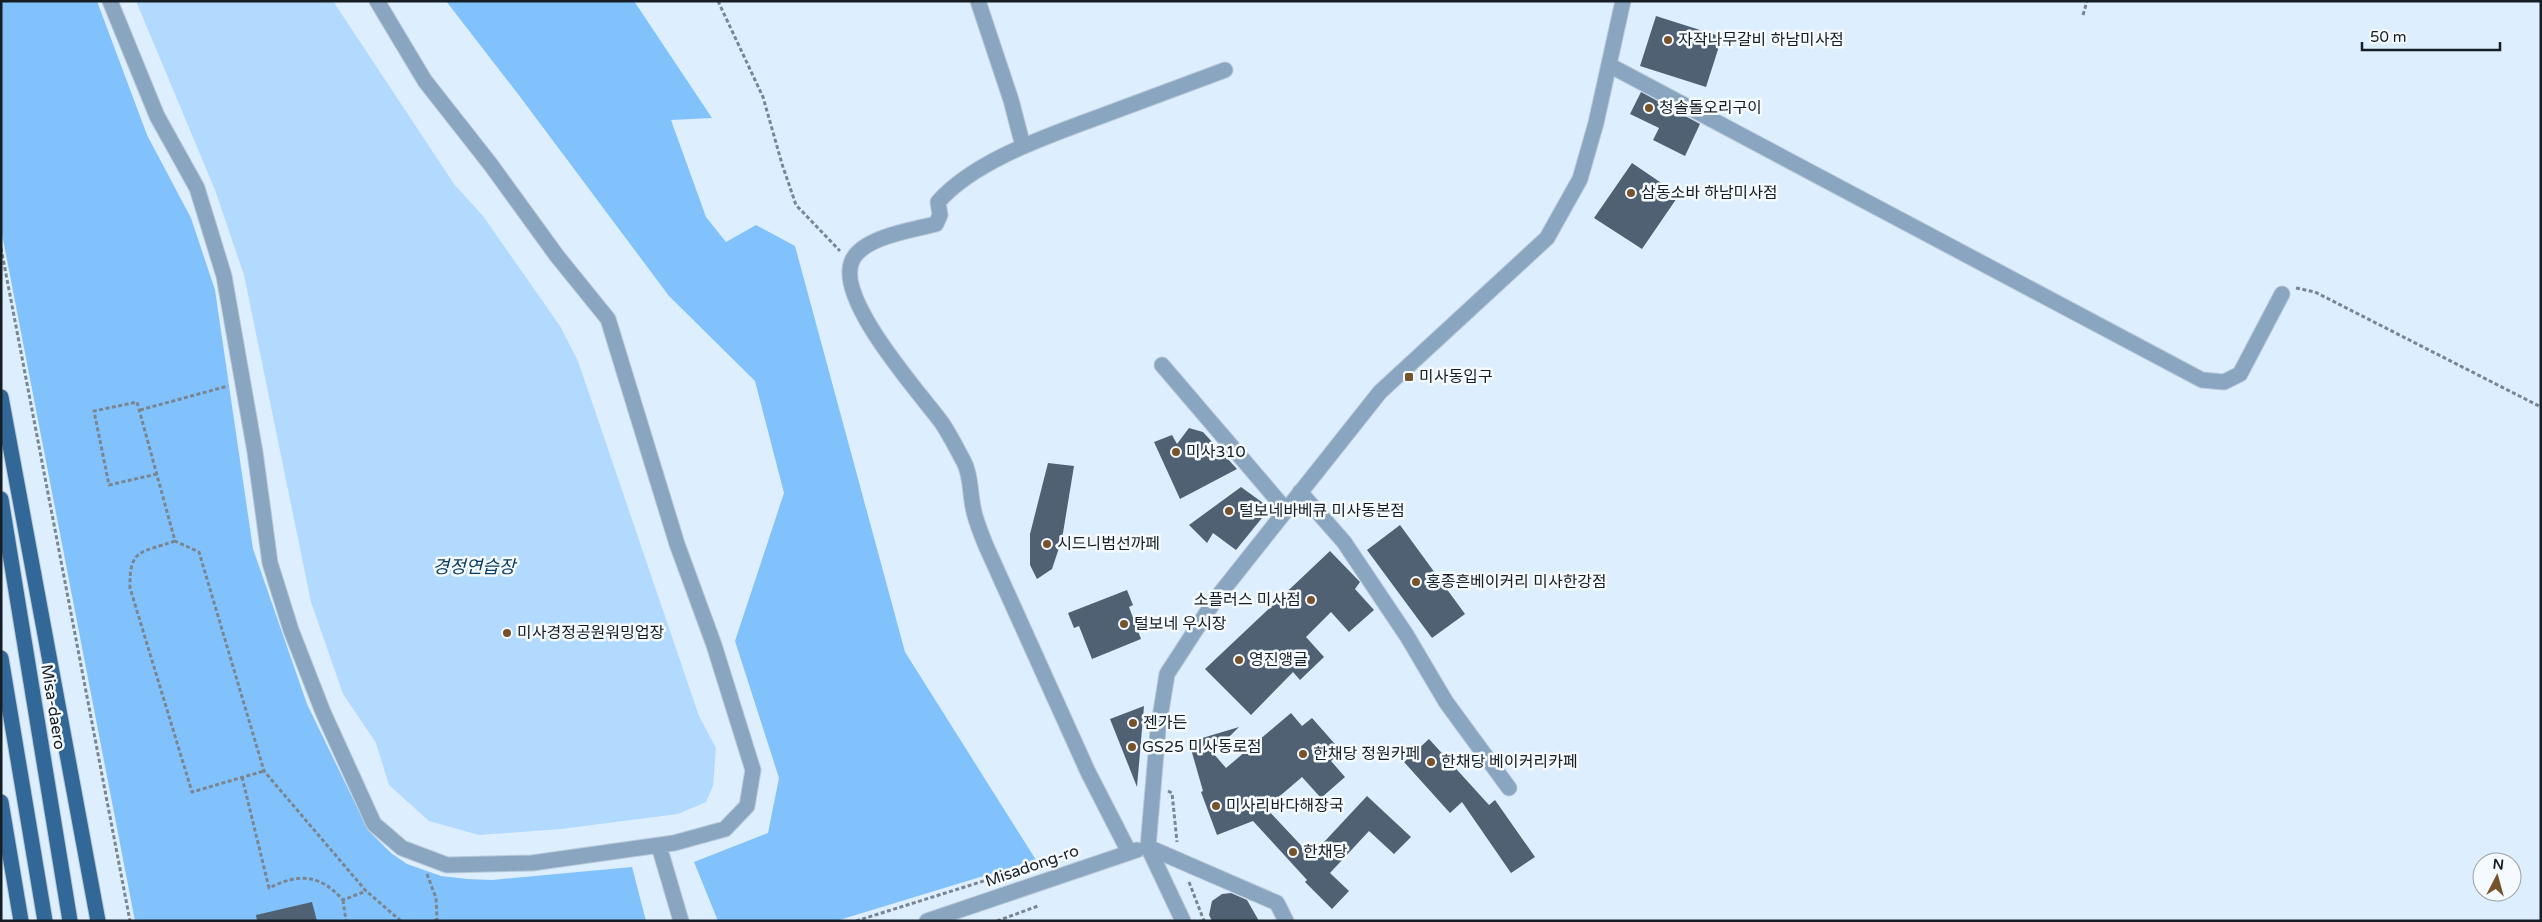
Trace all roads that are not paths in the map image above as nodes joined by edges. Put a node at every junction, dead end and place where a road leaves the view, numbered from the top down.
1 (110, 1) edge
2 (377, 1) edge
3 (978, 1) edge
4 (1623, 1) edge
5 (1609, 65) junction
6 (1224, 70) dead end
7 (1023, 146) junction
8 (2282, 294) road end
9 (1162, 365) dead end
10 (1, 397) edge
11 (1300, 492) junction
12 (1, 499) edge
13 (1286, 510) junction
14 (1, 658) edge
15 (1509, 788) dead end
16 (1, 802) edge
17 (659, 846) junction
18 (1148, 847) junction
19 (1129, 852) junction
20 (21, 921) edge
21 (44, 921) edge
22 (70, 921) edge
23 (98, 921) edge
24 (681, 921) edge
25 (927, 921) edge
26 (1183, 921) edge
27 (1286, 921) edge

1 - 17 street
2 - 17 street
3 - 7 street
4 - 5 street
5 - 8 street
5 - 11 street
6 - 7 street
7 - 19 street
9 - 13 street
10 - 23 main road
11 - 13 street
11 - 15 street
12 - 22 main road, Misa-daero
13 - 18 street
14 - 21 main road
16 - 20 main road
17 - 24 street
18 - 19 street, Misadong-ro
18 - 26 street
18 - 27 street
19 - 25 street, Misadong-ro

